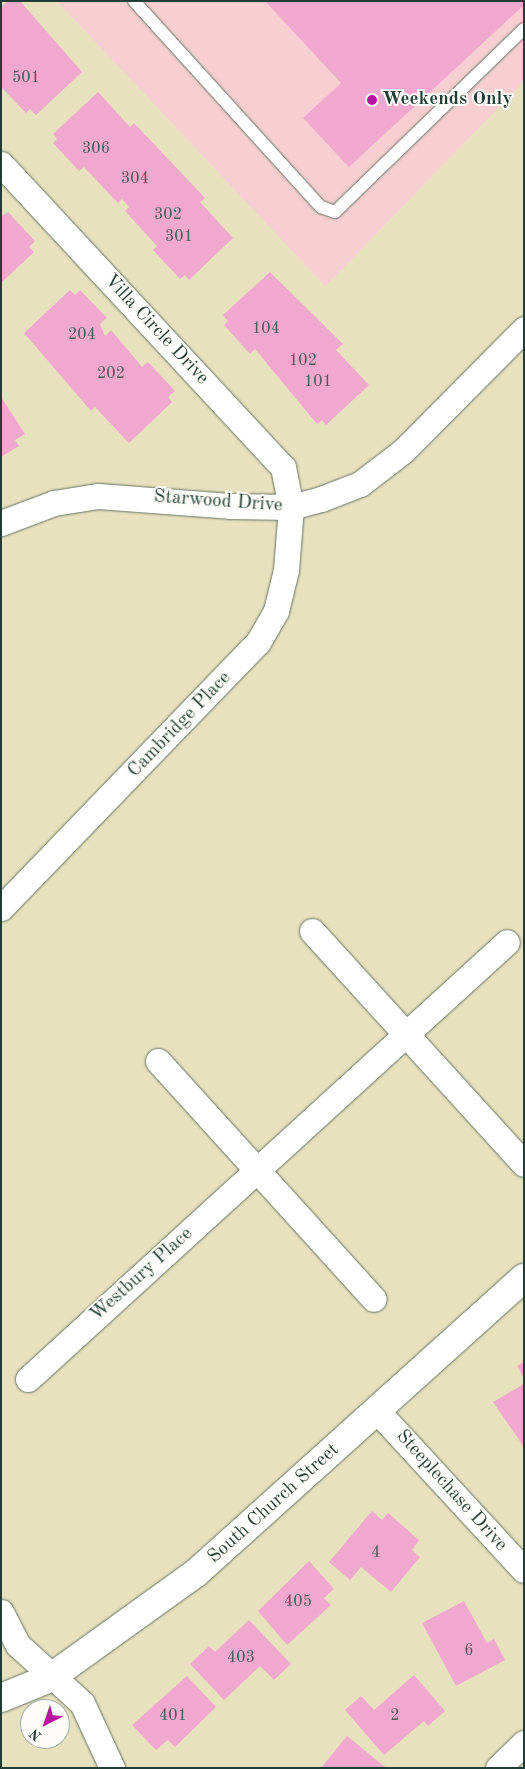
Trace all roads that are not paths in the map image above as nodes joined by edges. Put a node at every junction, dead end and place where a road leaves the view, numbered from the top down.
1 (134, 1) edge
2 (524, 30) edge
3 (1, 164) edge
4 (524, 329) edge
5 (291, 507) junction
6 (1, 523) edge
7 (1, 908) edge
8 (312, 931) dead end
9 (507, 942) dead end
10 (406, 1034) junction
11 (158, 1061) dead end
12 (524, 1164) edge
13 (257, 1170) junction
14 (524, 1278) edge
15 (374, 1299) dead end
16 (28, 1379) dead end
17 (378, 1412) junction
18 (524, 1570) edge
19 (1, 1612) edge
20 (50, 1678) junction
21 (1, 1698) edge
22 (524, 1743) edge
23 (112, 1768) edge
24 (498, 1768) edge

1 - 2 lane
3 - 5 street, Villa Circle Drive
4 - 5 street, Starwood Drive
5 - 6 street, Starwood Drive
5 - 7 street, Cambridge Place
8 - 10 street
9 - 10 street, Westbury Place
10 - 12 street
10 - 13 street, Westbury Place
11 - 13 street
13 - 15 street
13 - 16 street, Westbury Place
14 - 17 street, South Church Street
17 - 18 street, Steeplechase Drive
17 - 20 street, South Church Street
19 - 20 street
20 - 21 street, South Church Street
20 - 23 street
22 - 24 street

